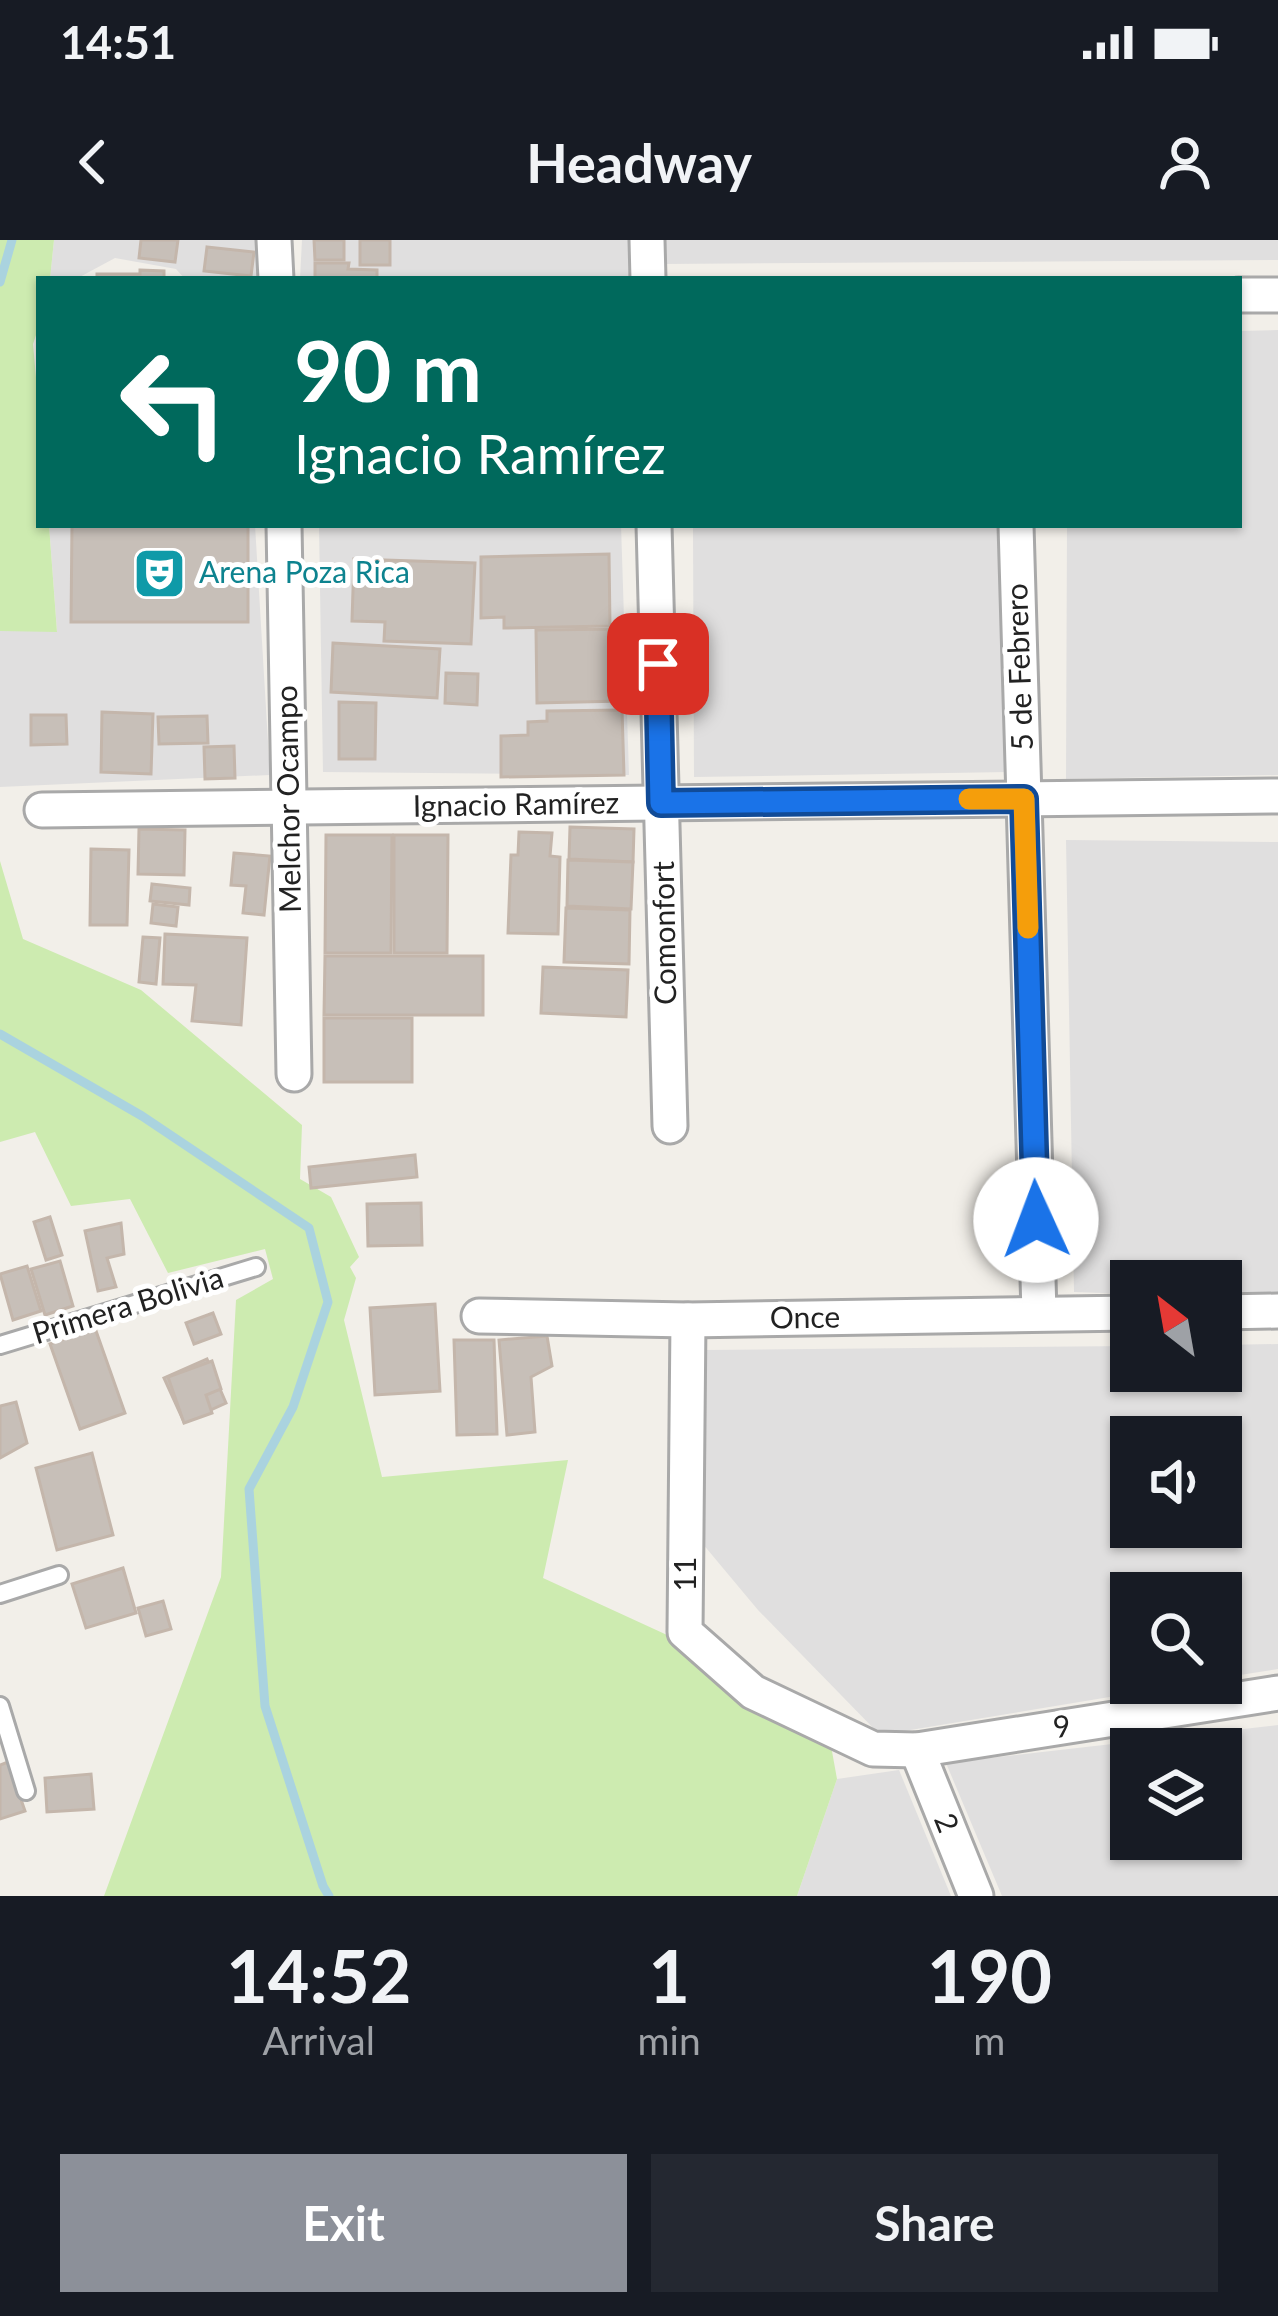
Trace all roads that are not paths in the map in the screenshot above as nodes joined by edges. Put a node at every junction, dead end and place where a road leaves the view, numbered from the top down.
1 (274, 240) edge
2 (647, 240) edge
3 (276, 276) edge
4 (648, 276) edge
5 (1242, 295) edge
6 (1278, 295) edge
7 (284, 528) edge
8 (655, 528) edge
9 (1016, 528) edge
10 (1278, 796) edge
11 (1024, 799) junction
12 (661, 803) junction
13 (290, 807) junction
14 (42, 810) dead end
15 (294, 1074) dead end
16 (670, 1126) dead end
17 (256, 1268) dead end
18 (1278, 1311) edge
19 (1110, 1312) edge
20 (1242, 1312) edge
21 (1039, 1313) junction
22 (478, 1316) dead end
23 (688, 1320) junction
24 (0, 1345) edge
25 (59, 1576) dead end
26 (0, 1594) edge
27 (1278, 1694) edge
28 (0, 1706) edge
29 (917, 1750) junction
30 (26, 1791) dead end
31 (976, 1896) edge

1 - 3 street
2 - 4 street
5 - 6 street
7 - 13 street, Melchor Ocampo
8 - 12 street, Comonfort
9 - 11 street, 5 de Febrero
10 - 11 street, Ignacio Ramírez
11 - 12 street, Ignacio Ramírez
11 - 21 street, 5 de Febrero
12 - 13 street, Ignacio Ramírez
12 - 16 street, Comonfort
13 - 14 street, Ignacio Ramírez
13 - 15 street, Melchor Ocampo
17 - 24 lane, Primera Bolivia
18 - 20 street
19 - 21 street, Once
21 - 23 street, Once
22 - 23 street, Once
23 - 29 street, 11
25 - 26 lane
27 - 29 street, 9
28 - 30 lane
29 - 31 street, 2

